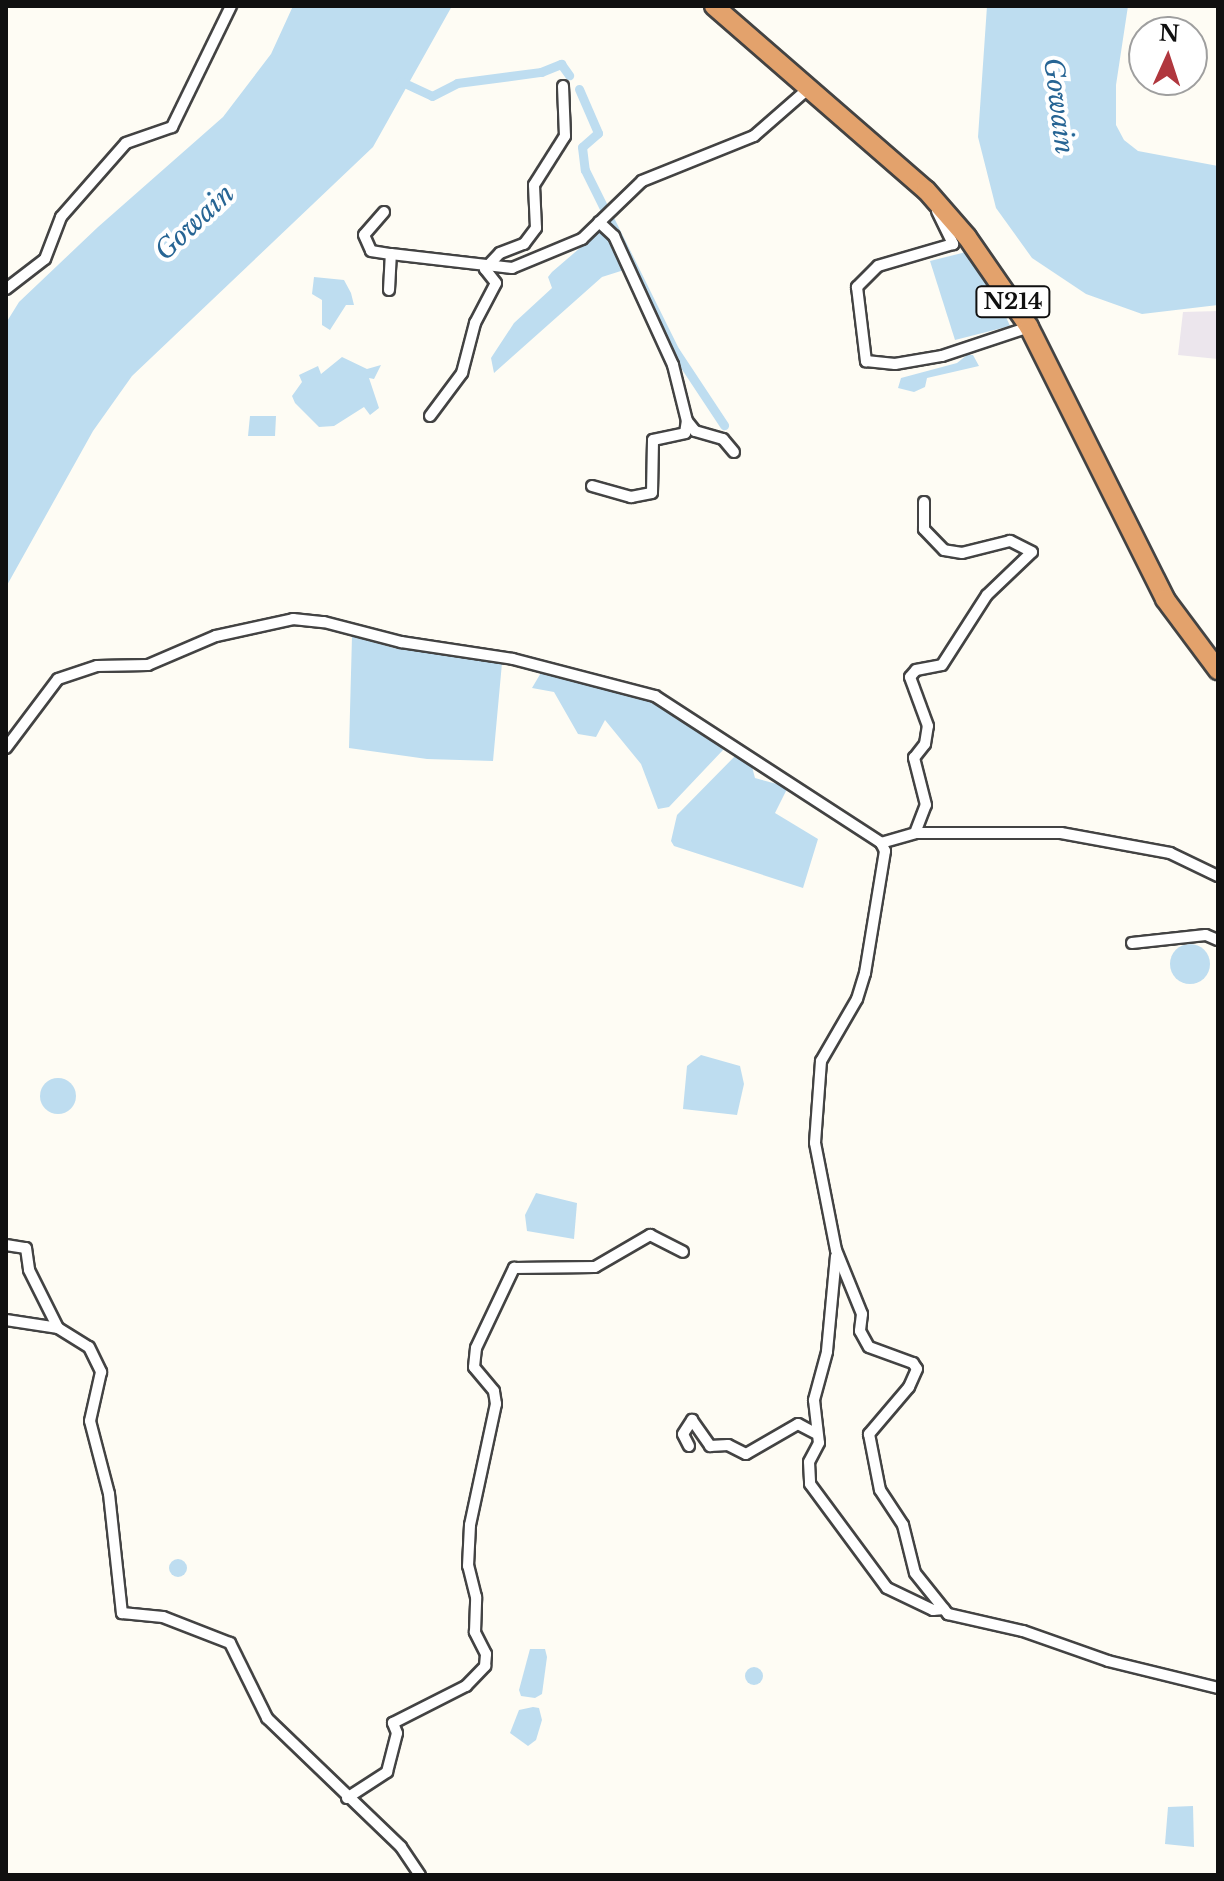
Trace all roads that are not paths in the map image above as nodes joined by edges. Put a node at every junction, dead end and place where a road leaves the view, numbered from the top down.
1 (231, 6) edge
2 (714, 6) edge
3 (563, 86) dead end
4 (809, 88) junction
5 (926, 190) junction
6 (384, 212) dead end
7 (606, 216) junction
8 (391, 254) junction
9 (485, 269) junction
10 (6, 289) edge
11 (389, 290) dead end
12 (1029, 327) junction
13 (430, 416) dead end
14 (687, 421) junction
15 (734, 452) dead end
16 (592, 486) dead end
17 (924, 502) dead end
18 (1218, 670) edge
19 (6, 748) edge
20 (915, 833) junction
21 (881, 843) junction
22 (1218, 876) edge
23 (1218, 940) edge
24 (1132, 943) dead end
25 (6, 1245) edge
26 (836, 1250) junction
27 (683, 1252) dead end
28 (6, 1320) edge
29 (58, 1328) junction
30 (815, 1433) junction
31 (689, 1446) dead end
32 (944, 1609) junction
33 (1218, 1688) edge
34 (347, 1798) junction
35 (420, 1875) edge

1 - 10 street
2 - 4 highway, N214
3 - 9 street
4 - 5 highway, N214
4 - 7 street
5 - 12 highway, N214
5 - 12 street
6 - 8 street
7 - 9 street
7 - 14 street
8 - 9 street
8 - 11 street
9 - 13 street
12 - 18 highway, N214
14 - 15 street
14 - 16 street
17 - 20 street
19 - 21 street
20 - 21 street
20 - 22 street
21 - 26 street
23 - 24 street
25 - 29 street
26 - 30 street
26 - 32 street
27 - 34 street
28 - 29 street
29 - 34 street
30 - 31 street
30 - 32 street
32 - 33 street
34 - 35 street

